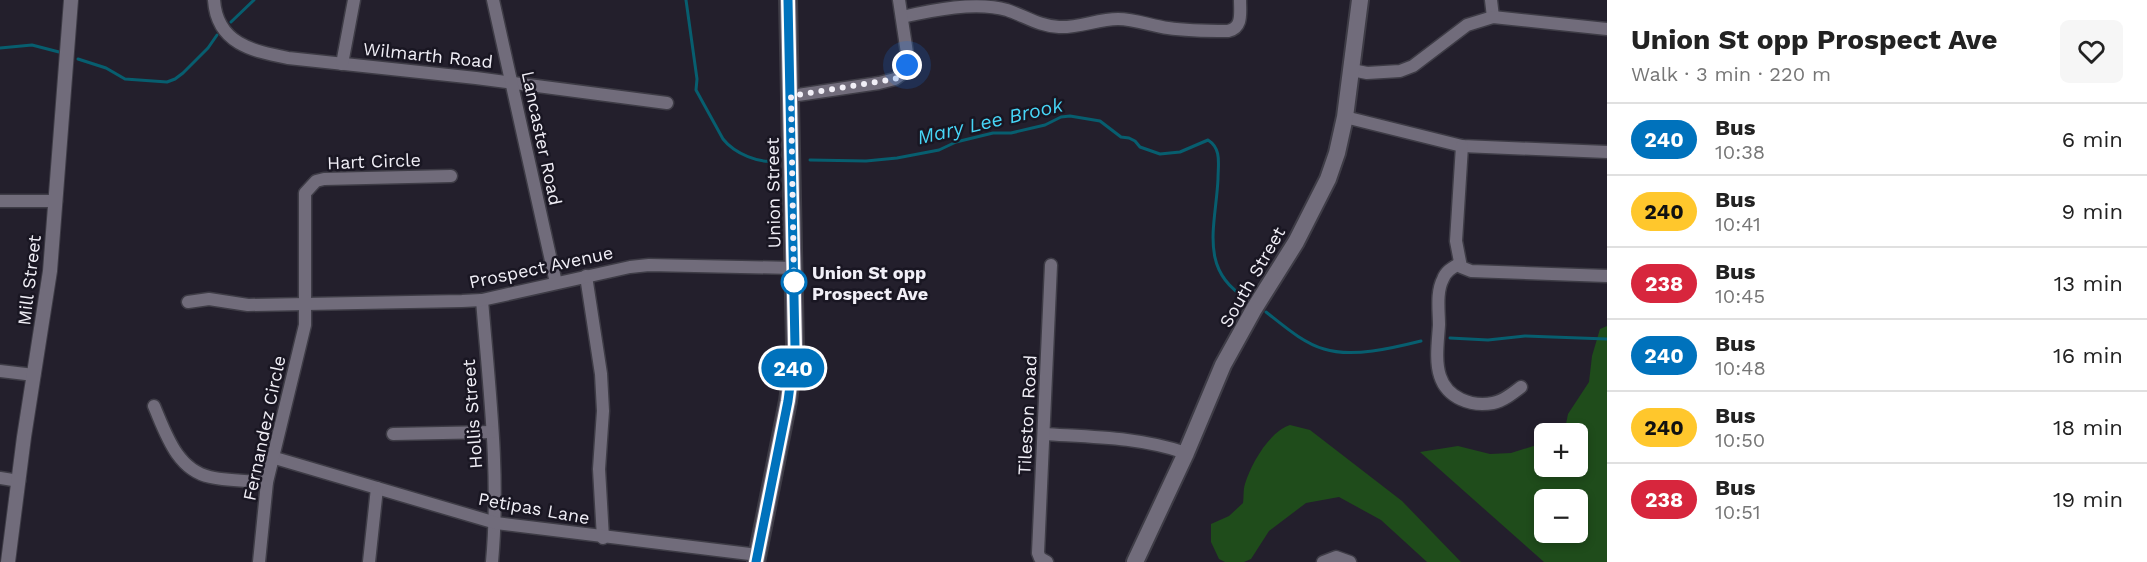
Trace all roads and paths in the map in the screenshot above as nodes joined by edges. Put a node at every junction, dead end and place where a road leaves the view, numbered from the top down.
1 (71, 0) edge
2 (214, 0) edge
3 (354, 0) edge
4 (493, 0) edge
5 (788, 0) edge
6 (899, 0) edge
7 (1240, 0) edge
8 (1360, 0) edge
9 (1491, 0) edge
10 (902, 17) junction
11 (1492, 17) junction
12 (1607, 29) edge
13 (342, 64) junction
14 (1352, 70) junction
15 (512, 83) junction
16 (791, 96) junction
17 (668, 103) dead end
18 (1345, 117) junction
19 (1462, 146) junction
20 (1607, 152) edge
21 (451, 176) dead end
22 (0, 201) edge
23 (56, 201) junction
24 (1460, 264) junction
25 (1051, 265) dead end
26 (794, 268) junction
27 (586, 276) junction
28 (1607, 276) edge
29 (556, 283) junction
30 (482, 300) junction
31 (188, 302) dead end
32 (307, 303) junction
33 (0, 371) edge
34 (34, 375) junction
35 (1521, 387) dead end
36 (154, 406) dead end
37 (492, 432) junction
38 (393, 434) dead end
39 (1044, 434) junction
40 (1186, 453) junction
41 (274, 458) junction
42 (0, 478) edge
43 (19, 481) junction
44 (267, 482) junction
45 (377, 488) junction
46 (496, 523) junction
47 (603, 538) junction
48 (757, 559) edge
49 (8, 562) edge
50 (259, 562) edge
51 (369, 562) edge
52 (492, 562) edge
53 (1047, 562) edge
54 (1135, 562) edge
55 (1323, 562) edge
56 (1350, 562) edge

1 - 23 street, Mill Street
2 - 13 street, Wilmarth Road
3 - 13 street
4 - 15 street, Lancaster Road
5 - 16 main road, Union Street
6 - 10 street
7 - 10 street
8 - 14 main road, South Street
9 - 11 street
10 - 16 street
11 - 12 street
11 - 14 street
13 - 15 street, Wilmarth Road
14 - 18 main road, South Street
15 - 17 street, Wilmarth Road
15 - 29 street, Lancaster Road
16 - 26 main road, Union Street
18 - 19 street
18 - 40 main road, South Street
19 - 20 street
19 - 24 street
21 - 32 street, Hart Circle
22 - 23 street
23 - 34 street, Mill Street
24 - 28 street
24 - 35 street
25 - 39 street, Tileston Road
26 - 27 street, Prospect Avenue
26 - 48 main road, Union Street
27 - 29 street, Prospect Avenue
27 - 47 street
29 - 30 street, Prospect Avenue
30 - 32 street, Prospect Avenue
30 - 37 street, Hollis Street
31 - 32 street, Prospect Avenue
32 - 41 street, Fernandez Circle
33 - 34 street
34 - 43 street, Mill Street
36 - 44 street
37 - 38 street
37 - 46 street, Hollis Street
39 - 40 street
39 - 53 street, Tileston Road
40 - 54 main road, South Street
41 - 44 street, Fernandez Circle
41 - 45 street, Petipas Lane
42 - 43 street
43 - 49 street, Mill Street
44 - 50 street, Fernandez Circle
45 - 46 street, Petipas Lane
45 - 51 street
46 - 47 street, Petipas Lane
46 - 52 street, Hollis Street
47 - 48 street, Petipas Lane
55 - 56 street

